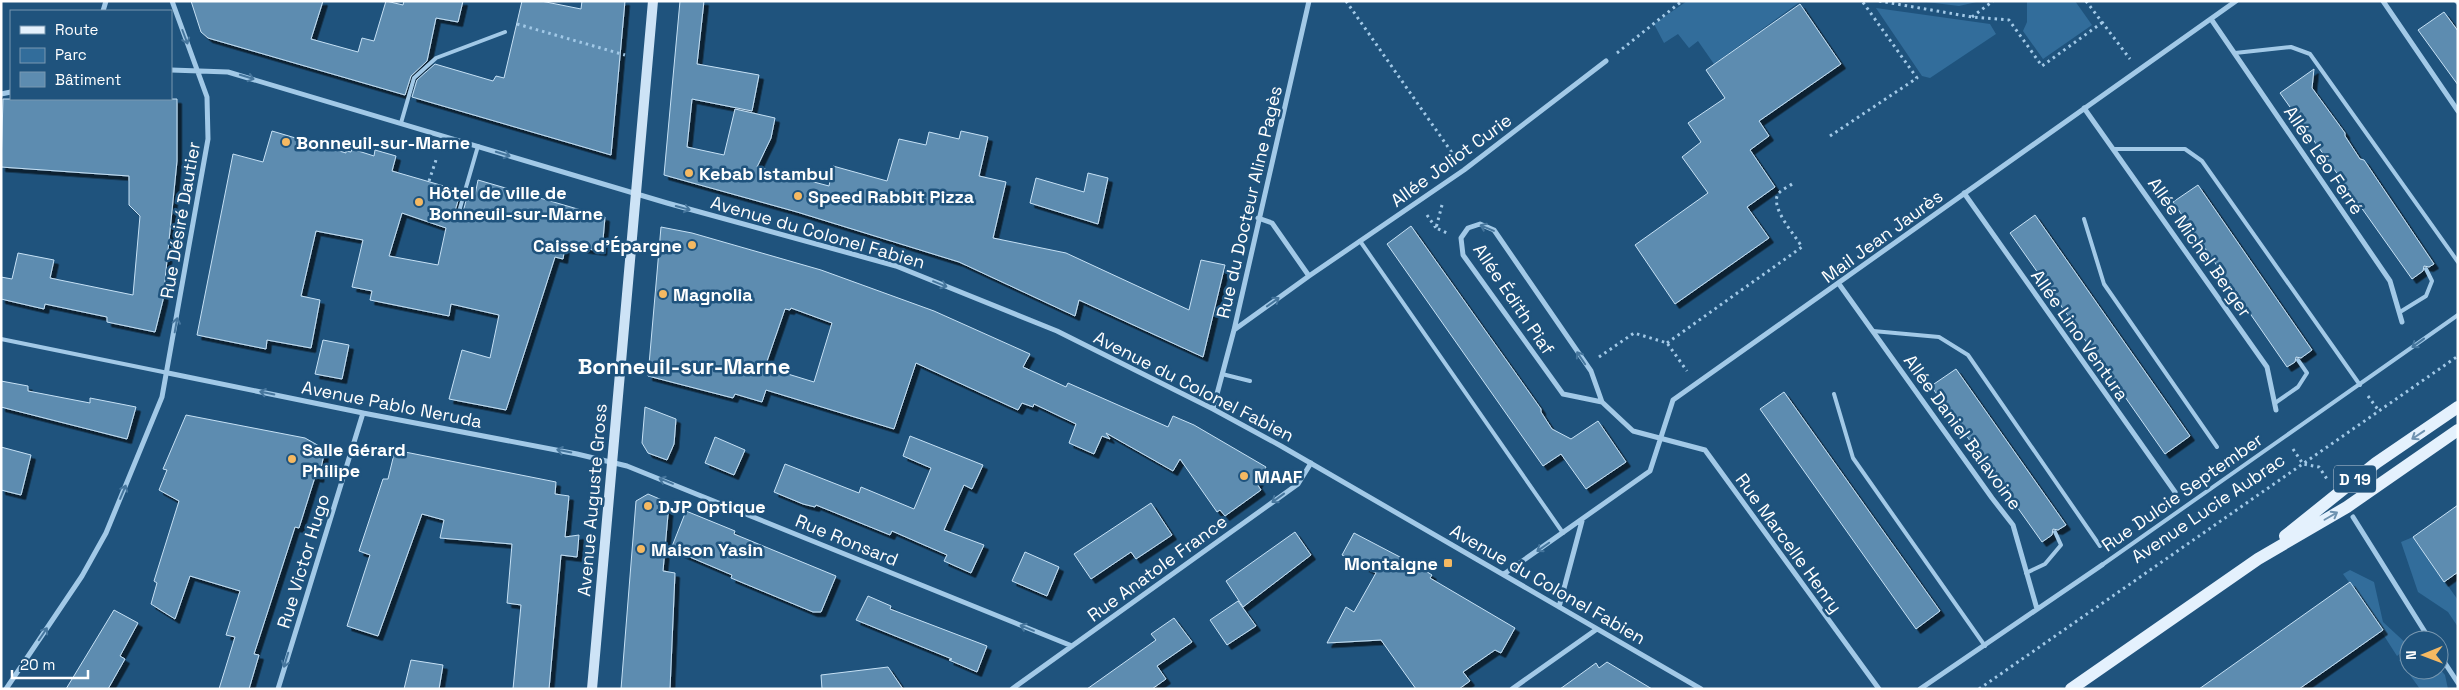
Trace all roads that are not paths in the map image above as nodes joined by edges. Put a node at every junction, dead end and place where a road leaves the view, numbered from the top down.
1 (172, 1) edge
2 (653, 1) edge
3 (1309, 1) edge
4 (2236, 1) edge
5 (2384, 1) edge
6 (2211, 19) junction
7 (505, 32) road end
8 (2235, 53) junction
9 (1606, 61) road end
10 (172, 70) edge
11 (199, 72) junction
12 (2084, 108) junction
13 (2458, 111) edge
14 (400, 123) junction
15 (478, 146) junction
16 (2114, 149) junction
17 (1964, 193) junction
18 (636, 194) junction
19 (458, 215) dead end
20 (1258, 218) junction
21 (2084, 219) dead end
22 (1360, 241) junction
23 (2458, 262) edge
24 (2426, 270) dead end
25 (1309, 276) junction
26 (1839, 284) junction
27 (2400, 312) junction
28 (2458, 315) edge
29 (2402, 322) dead end
30 (1234, 330) junction
31 (1873, 331) junction
32 (1, 339) edge
33 (2298, 360) dead end
34 (168, 372) junction
35 (1222, 374) junction
36 (1250, 381) dead end
37 (2360, 385) junction
38 (1834, 394) dead end
39 (1602, 402) junction
40 (2275, 403) junction
41 (2458, 407) edge
42 (1213, 409) junction
43 (2276, 410) dead end
44 (363, 413) junction
45 (2458, 430) edge
46 (1661, 438) junction
47 (2217, 447) dead end
48 (611, 462) junction
49 (1311, 463) junction
50 (2174, 492) dead end
51 (2353, 517) dead end
52 (1582, 520) junction
53 (2056, 532) dead end
54 (1563, 533) junction
55 (2100, 546) dead end
56 (2258, 558) junction
57 (2102, 566) joint
58 (2026, 573) junction
59 (1504, 574) junction
60 (1559, 607) junction
61 (2037, 609) junction
62 (1597, 629) junction
63 (2424, 630) edge
64 (1072, 646) junction
65 (1985, 646) junction
66 (2449, 669) edge
67 (2458, 683) edge
68 (6, 689) edge
69 (278, 689) edge
70 (592, 689) edge
71 (1012, 689) edge
72 (1512, 689) edge
73 (1701, 689) edge
74 (1878, 689) edge
75 (1920, 689) edge
76 (2071, 689) edge

1 -> 11 street, Rue Désiré Dautier
2 - 18 street, Avenue Auguste Gross
3 - 20 street, Rue du Docteur Aline Pagès
4 - 6 street, Mail Jean Jaurès
5 - 13 street
6 - 8 street, Allée Léo Ferré
6 - 12 street, Mail Jean Jaurès
7 - 14 lane
8 - 23 lane
8 - 27 street, Allée Léo Ferré
9 - 22 street, Allée Joliot Curie
10 - 11 street, Avenue du Colonel Fabien
11 -> 14 street, Avenue du Colonel Fabien
34 -> 11 street, Rue Désiré Dautier
12 - 16 street, Allée Michel Berger
12 - 17 street, Mail Jean Jaurès
14 - 15 street, Avenue du Colonel Fabien
15 -> 18 street, Avenue du Colonel Fabien
15 - 19 lane
16 - 37 lane
16 - 40 street, Allée Michel Berger
17 - 26 street, Mail Jean Jaurès
17 - 50 street, Allée Lino Ventura
18 -> 42 street, Avenue du Colonel Fabien
18 - 48 street, Avenue Auguste Gross
20 - 25 street
20 - 30 street, Rue du Docteur Aline Pagès
21 - 47 lane
22 - 25 street, Allée Joliot Curie
22 - 54 lane
24 - 27 lane
30 -> 25 street, Allée Joliot Curie
26 - 31 street, Allée Daniel Balavoine
26 - 46 street, Mail Jean Jaurès
27 - 29 street, Allée Léo Ferré
28 -> 37 lane, Rue Dulcie September
30 - 35 street, Rue du Docteur Aline Pagès
31 - 55 lane
31 - 58 street, Allée Daniel Balavoine
32 - 34 lane
33 - 40 lane
44 -> 34 street, Avenue Pablo Neruda
68 -> 34 street, Rue Désiré Dautier
35 - 36 lane
35 - 42 street, Rue du Docteur Aline Pagès
37 - 57 lane, Rue Dulcie September
38 - 65 lane
39 -> 39 street, Allée Édith Piaf
39 - 46 street, Rue Marcelle Henry
40 - 43 street, Allée Michel Berger
41 -> 56 main road, D 19
42 - 49 street, Avenue du Colonel Fabien
48 -> 44 street, Avenue Pablo Neruda
44 -> 69 street, Rue Victor Hugo
56 -> 45 main road, D 19
46 - 52 street, Mail Jean Jaurès
46 - 74 street, Rue Marcelle Henry
64 -> 48 street, Rue Ronsard
48 - 70 street, Avenue Auguste Gross
49 - 59 street, Avenue du Colonel Fabien
49 -> 64 street, Rue Anatole France
51 - 63 street
52 - 54 street, Mail Jean Jaurès
52 - 60 street
53 - 58 lane
54 -> 59 street, Mail Jean Jaurès
56 - 76 main road, D 19
57 - 61 street, Rue Dulcie September
58 - 61 street, Allée Daniel Balavoine
59 - 60 street, Avenue du Colonel Fabien
60 - 62 street, Avenue du Colonel Fabien
61 - 65 street, Rue Dulcie September
62 - 72 street
62 - 73 street, Avenue du Colonel Fabien
64 - 71 street, Rue Anatole France
65 - 75 street, Rue Dulcie September
66 - 67 street

